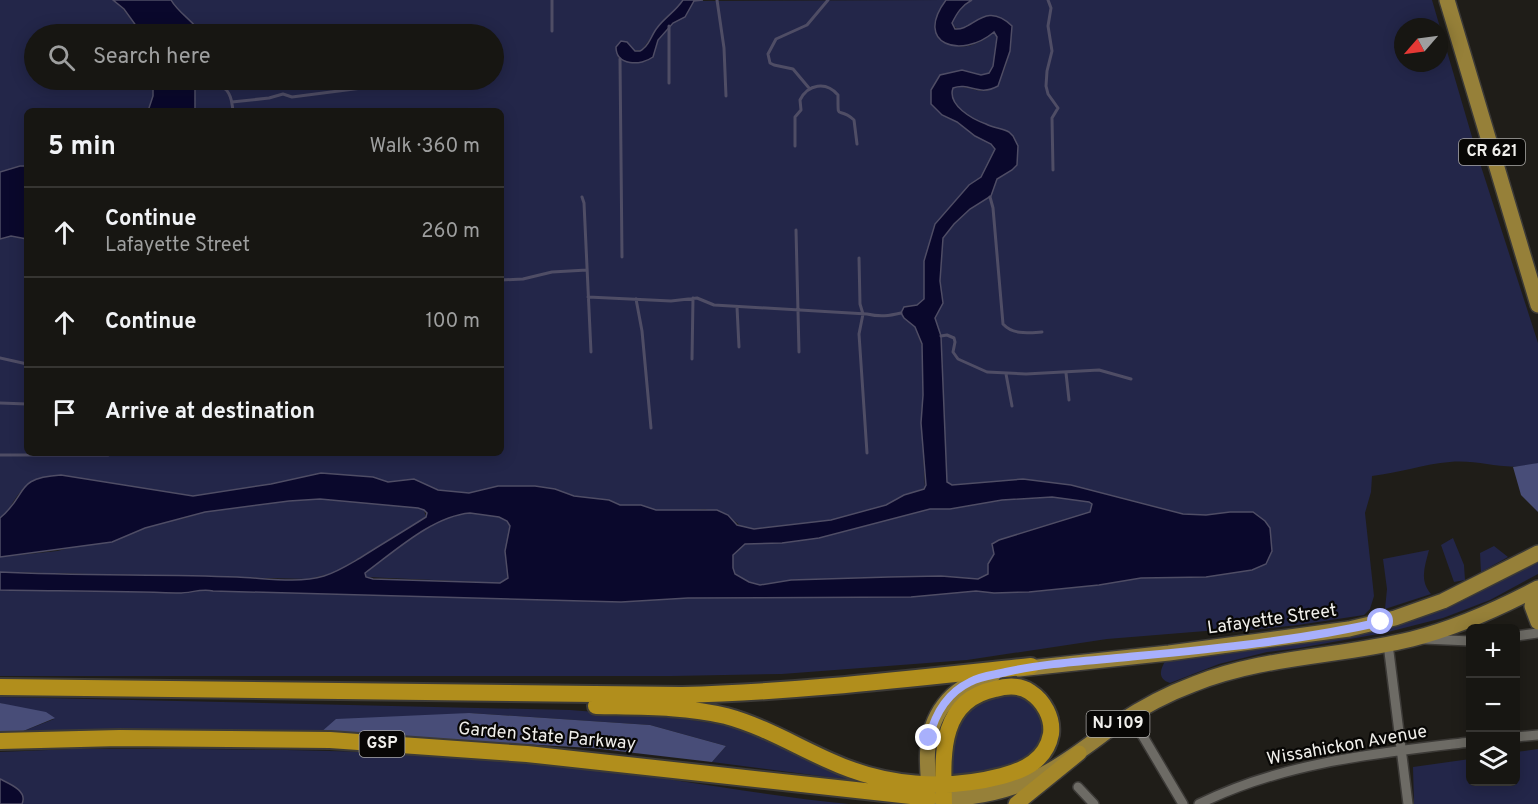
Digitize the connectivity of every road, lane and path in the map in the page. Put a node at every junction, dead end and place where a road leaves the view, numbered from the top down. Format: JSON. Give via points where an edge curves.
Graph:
{"nodes":[{"id":1,"x":1447,"y":0,"type":"edge"},
{"id":2,"x":1538,"y":305,"type":"edge"},
{"id":3,"x":1538,"y":553,"type":"edge"},
{"id":4,"x":1538,"y":590,"type":"edge"},
{"id":5,"x":1538,"y":622,"type":"edge"},
{"id":6,"x":1538,"y":633,"type":"edge"},
{"id":7,"x":1520,"y":635,"type":"edge"},
{"id":8,"x":1412,"y":639,"type":"junction"},
{"id":9,"x":1466,"y":641,"type":"edge"},
{"id":10,"x":1388,"y":644,"type":"junction"},
{"id":11,"x":1031,"y":666,"type":"junction"},
{"id":12,"x":0,"y":687,"type":"edge"},
{"id":13,"x":367,"y":692,"type":"junction"},
{"id":14,"x":1131,"y":716,"type":"junction"},
{"id":15,"x":1538,"y":735,"type":"edge"},
{"id":16,"x":1520,"y":737,"type":"edge"},
{"id":17,"x":0,"y":741,"type":"edge"},
{"id":18,"x":1466,"y":742,"type":"edge"},
{"id":19,"x":1401,"y":750,"type":"junction"},
{"id":20,"x":1079,"y":753,"type":"junction"},
{"id":21,"x":1078,"y":787,"type":"dead end"},
{"id":22,"x":887,"y":794,"type":"junction"},
{"id":23,"x":937,"y":796,"type":"edge"},
{"id":24,"x":907,"y":804,"type":"edge"},
{"id":25,"x":1016,"y":804,"type":"edge"},
{"id":26,"x":1094,"y":804,"type":"edge"},
{"id":27,"x":1183,"y":804,"type":"edge"},
{"id":28,"x":1200,"y":804,"type":"edge"},
{"id":29,"x":1408,"y":804,"type":"edge"}],
"edges":[{"from":1,"to":2,"type":"main road","number":"CR 621"},
{"from":3,"to":11,"type":"main road","name":"Lafayette Street","via":[[1443,601],[1349,630]]},
{"from":4,"to":5,"type":"main road","via":[[1532,606]]},
{"from":4,"to":8,"type":"main road","number":"NJ 109","via":[[1482,615]]},
{"from":6,"to":7,"type":"street"},
{"from":8,"to":9,"type":"street"},
{"from":8,"to":10,"type":"main road","number":"NJ 109"},
{"from":10,"to":14,"type":"main road","number":"NJ 109","via":[[1233,671],[1187,687]]},
{"from":10,"to":19,"type":"street"},
{"from":11,"to":13,"type":"highway","name":"Garden State Parkway","via":[[848,686],[715,694]]},
{"from":11,"to":23,"type":"main road","name":"Lafayette Street","via":[[979,678],[945,702],[929,738]]},
{"from":12,"to":13,"type":"highway","name":"Garden State Parkway"},
{"from":13,"to":23,"type":"highway","via":[[704,712],[748,723],[829,761]]},
{"from":14,"to":20,"type":"main road","number":"NJ 109"},
{"from":14,"to":27,"type":"street"},
{"from":15,"to":16,"type":"street"},
{"from":17,"to":22,"type":"highway","name":"Garden State Parkway","number":"GSP","via":[[330,740],[538,755]]},
{"from":18,"to":19,"type":"street","name":"Wissahickon Avenue"},
{"from":19,"to":28,"type":"street","name":"Wissahickon Avenue","via":[[1295,769],[1231,788]]},
{"from":19,"to":29,"type":"street"},
{"from":20,"to":23,"type":"main road","name":"Garden State Parkway","number":"GSP","via":[[1044,774],[1005,790],[984,795]]},
{"from":20,"to":25,"type":"highway","number":"NJ 109"},
{"from":21,"to":26,"type":"street"},
{"from":22,"to":23,"type":"highway","name":"Garden State Parkway","number":"GSP"},
{"from":22,"to":24,"type":"highway"},
{"from":23,"to":23,"type":"highway","via":[[945,737],[964,704],[984,692],[1005,687],[1025,689],[1041,702],[1051,728],[1046,748],[1038,759],[1027,767]]}]}
